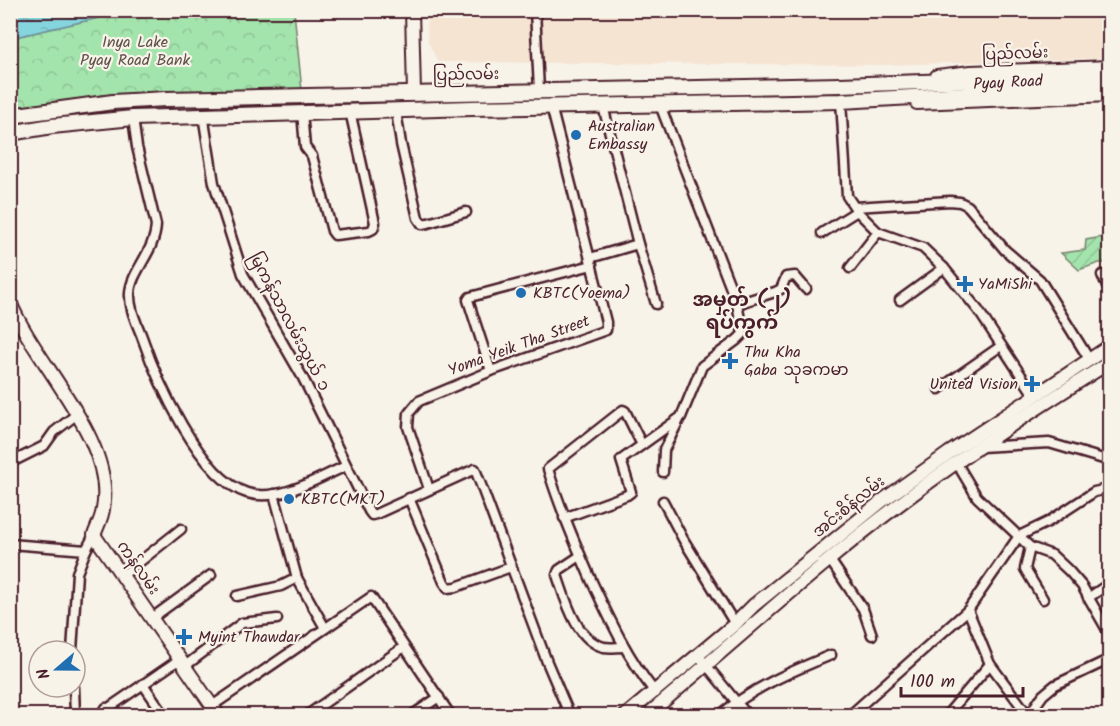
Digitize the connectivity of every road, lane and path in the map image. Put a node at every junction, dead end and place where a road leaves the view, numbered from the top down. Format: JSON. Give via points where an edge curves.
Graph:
{"nodes":[{"id":1,"x":412,"y":10,"type":"edge"},
{"id":2,"x":535,"y":10,"type":"edge"},
{"id":3,"x":1110,"y":67,"type":"edge"},
{"id":4,"x":1110,"y":75,"type":"edge"},
{"id":5,"x":923,"y":82,"type":"junction"},
{"id":6,"x":1110,"y":86,"type":"edge"},
{"id":7,"x":539,"y":90,"type":"junction"},
{"id":8,"x":414,"y":93,"type":"junction"},
{"id":9,"x":1110,"y":95,"type":"edge"},
{"id":10,"x":234,"y":97,"type":"junction"},
{"id":11,"x":909,"y":98,"type":"junction"},
{"id":12,"x":841,"y":101,"type":"junction"},
{"id":13,"x":660,"y":105,"type":"junction"},
{"id":14,"x":551,"y":106,"type":"junction"},
{"id":15,"x":603,"y":106,"type":"junction"},
{"id":16,"x":436,"y":109,"type":"junction"},
{"id":17,"x":350,"y":111,"type":"junction"},
{"id":18,"x":396,"y":111,"type":"junction"},
{"id":19,"x":302,"y":112,"type":"junction"},
{"id":20,"x":234,"y":114,"type":"junction"},
{"id":21,"x":203,"y":115,"type":"junction"},
{"id":22,"x":10,"y":116,"type":"edge"},
{"id":23,"x":133,"y":118,"type":"junction"},
{"id":24,"x":10,"y":133,"type":"edge"},
{"id":25,"x":856,"y":209,"type":"junction"},
{"id":26,"x":466,"y":212,"type":"dead end"},
{"id":27,"x":878,"y":232,"type":"junction"},
{"id":28,"x":822,"y":233,"type":"dead end"},
{"id":29,"x":638,"y":244,"type":"junction"},
{"id":30,"x":591,"y":262,"type":"junction"},
{"id":31,"x":850,"y":268,"type":"dead end"},
{"id":32,"x":944,"y":268,"type":"junction"},
{"id":33,"x":1101,"y":275,"type":"dead end"},
{"id":34,"x":806,"y":289,"type":"dead end"},
{"id":35,"x":1110,"y":292,"type":"edge"},
{"id":36,"x":900,"y":300,"type":"dead end"},
{"id":37,"x":10,"y":302,"type":"edge"},
{"id":38,"x":656,"y":304,"type":"dead end"},
{"id":39,"x":737,"y":304,"type":"junction"},
{"id":40,"x":1001,"y":346,"type":"junction"},
{"id":41,"x":1110,"y":346,"type":"edge"},
{"id":42,"x":1089,"y":359,"type":"junction"},
{"id":43,"x":1110,"y":362,"type":"edge"},
{"id":44,"x":491,"y":371,"type":"junction"},
{"id":45,"x":939,"y":389,"type":"dead end"},
{"id":46,"x":1034,"y":395,"type":"junction"},
{"id":47,"x":77,"y":414,"type":"junction"},
{"id":48,"x":681,"y":417,"type":"junction"},
{"id":49,"x":642,"y":445,"type":"junction"},
{"id":50,"x":979,"y":447,"type":"junction"},
{"id":51,"x":1110,"y":460,"type":"edge"},
{"id":52,"x":956,"y":462,"type":"junction"},
{"id":53,"x":10,"y":463,"type":"edge"},
{"id":54,"x":346,"y":466,"type":"junction"},
{"id":55,"x":663,"y":472,"type":"dead end"},
{"id":56,"x":429,"y":489,"type":"junction"},
{"id":57,"x":1110,"y":492,"type":"edge"},
{"id":58,"x":274,"y":495,"type":"junction"},
{"id":59,"x":409,"y":498,"type":"junction"},
{"id":60,"x":663,"y":501,"type":"dead end"},
{"id":61,"x":564,"y":518,"type":"junction"},
{"id":62,"x":181,"y":529,"type":"dead end"},
{"id":63,"x":94,"y":535,"type":"junction"},
{"id":64,"x":1018,"y":536,"type":"junction"},
{"id":65,"x":10,"y":544,"type":"edge"},
{"id":66,"x":1030,"y":547,"type":"junction"},
{"id":67,"x":86,"y":550,"type":"junction"},
{"id":68,"x":580,"y":556,"type":"junction"},
{"id":69,"x":830,"y":560,"type":"junction"},
{"id":70,"x":512,"y":567,"type":"junction"},
{"id":71,"x":123,"y":575,"type":"junction"},
{"id":72,"x":211,"y":576,"type":"dead end"},
{"id":73,"x":297,"y":578,"type":"junction"},
{"id":74,"x":1110,"y":583,"type":"edge"},
{"id":75,"x":237,"y":596,"type":"dead end"},
{"id":76,"x":1088,"y":598,"type":"junction"},
{"id":77,"x":1043,"y":599,"type":"dead end"},
{"id":78,"x":968,"y":610,"type":"junction"},
{"id":79,"x":152,"y":618,"type":"junction"},
{"id":80,"x":277,"y":619,"type":"dead end"},
{"id":81,"x":735,"y":624,"type":"junction"},
{"id":82,"x":325,"y":628,"type":"junction"},
{"id":83,"x":872,"y":635,"type":"dead end"},
{"id":84,"x":1110,"y":635,"type":"edge"},
{"id":85,"x":73,"y":639,"type":"edge"},
{"id":86,"x":404,"y":646,"type":"junction"},
{"id":87,"x":623,"y":647,"type":"junction"},
{"id":88,"x":698,"y":655,"type":"junction"},
{"id":89,"x":831,"y":655,"type":"dead end"},
{"id":90,"x":1110,"y":659,"type":"edge"},
{"id":91,"x":183,"y":662,"type":"junction"},
{"id":92,"x":990,"y":664,"type":"junction"},
{"id":93,"x":706,"y":666,"type":"junction"},
{"id":94,"x":143,"y":684,"type":"junction"},
{"id":95,"x":654,"y":691,"type":"junction"},
{"id":96,"x":439,"y":697,"type":"junction"},
{"id":97,"x":74,"y":699,"type":"edge"},
{"id":98,"x":736,"y":701,"type":"junction"},
{"id":99,"x":216,"y":711,"type":"edge"},
{"id":100,"x":109,"y":712,"type":"edge"},
{"id":101,"x":651,"y":714,"type":"edge"},
{"id":102,"x":1028,"y":715,"type":"edge"},
{"id":103,"x":75,"y":716,"type":"edge"},
{"id":104,"x":97,"y":716,"type":"edge"},
{"id":105,"x":165,"y":716,"type":"edge"},
{"id":106,"x":306,"y":716,"type":"edge"},
{"id":107,"x":411,"y":716,"type":"edge"},
{"id":108,"x":451,"y":716,"type":"edge"},
{"id":109,"x":570,"y":716,"type":"edge"},
{"id":110,"x":626,"y":716,"type":"edge"},
{"id":111,"x":719,"y":716,"type":"edge"},
{"id":112,"x":748,"y":716,"type":"edge"},
{"id":113,"x":849,"y":716,"type":"edge"},
{"id":114,"x":946,"y":716,"type":"edge"}],
"edges":[{"from":1,"to":8,"type":"main road"},
{"from":2,"to":7,"type":"street"},
{"from":3,"to":5,"type":"main road","name":"ပြည်လမ်း","via":[[971,72],[931,77]]},
{"from":4,"to":5,"type":"highway","name":"ပြည်လမ်း"},
{"from":5,"to":7,"type":"highway","name":"ပြည်လမ်း"},
{"from":6,"to":11,"type":"highway","name":"Pyay Road"},
{"from":7,"to":8,"type":"highway","name":"ပြည်လမ်း"},
{"from":8,"to":10,"type":"highway","name":"ပြည်လမ်း"},
{"from":8,"to":16,"type":"main road"},
{"from":8,"to":18,"type":"main road"},
{"from":9,"to":11,"type":"main road","name":"Pyay Road","via":[[913,103]]},
{"from":10,"to":20,"type":"highway"},
{"from":10,"to":22,"type":"highway","name":"ပြည်လမ်း","via":[[113,102]]},
{"from":11,"to":12,"type":"highway","name":"ပြည်လမ်း"},
{"from":12,"to":13,"type":"highway","name":"ပြည်လမ်း"},
{"from":12,"to":25,"type":"street","via":[[848,196]]},
{"from":13,"to":15,"type":"highway","name":"ပြည်လမ်း"},
{"from":13,"to":39,"type":"street"},
{"from":14,"to":15,"type":"highway","name":"ပြည်လမ်း"},
{"from":14,"to":16,"type":"highway","name":"ပြည်လမ်း"},
{"from":14,"to":30,"type":"street","name":"Yoma Yeik Tha Street"},
{"from":15,"to":29,"type":"street"},
{"from":16,"to":18,"type":"highway","name":"ပြည်လမ်း"},
{"from":17,"to":18,"type":"highway","name":"ပြည်လမ်း"},
{"from":17,"to":19,"type":"highway","name":"ပြည်လမ်း"},
{"from":17,"to":19,"type":"street","via":[[375,223],[369,231],[335,235],[312,156],[305,147]]},
{"from":18,"to":26,"type":"street","via":[[403,155],[422,224]]},
{"from":19,"to":20,"type":"highway","name":"ပြည်လမ်း"},
{"from":20,"to":21,"type":"highway","name":"ပြည်လမ်း"},
{"from":21,"to":23,"type":"highway","name":"ပြည်လမ်း"},
{"from":21,"to":54,"type":"street","name":"မြကန်သာလမ်းသွယ် ၁","via":[[214,183],[243,274],[303,378]]},
{"from":23,"to":24,"type":"highway","name":"ပြည်လမ်း"},
{"from":23,"to":58,"type":"street","via":[[156,225],[152,245],[130,295],[147,353],[197,448],[233,486],[248,494]]},
{"from":25,"to":27,"type":"street"},
{"from":25,"to":28,"type":"street"},
{"from":25,"to":42,"type":"street","via":[[950,201],[968,206],[1005,250],[1040,280]]},
{"from":27,"to":31,"type":"street"},
{"from":27,"to":32,"type":"street","via":[[924,248]]},
{"from":29,"to":30,"type":"street"},
{"from":29,"to":38,"type":"street"},
{"from":30,"to":44,"type":"street","name":"Yoma Yeik Tha Street","via":[[606,330]]},
{"from":30,"to":44,"type":"street","via":[[470,297],[467,302]]},
{"from":32,"to":36,"type":"street"},
{"from":32,"to":40,"type":"street"},
{"from":33,"to":35,"type":"street"},
{"from":34,"to":39,"type":"street","via":[[791,275],[776,292]]},
{"from":37,"to":47,"type":"main road","name":"ကန်လမ်း","via":[[18,322]]},
{"from":39,"to":48,"type":"street","via":[[743,334],[702,366]]},
{"from":40,"to":45,"type":"street"},
{"from":40,"to":46,"type":"street"},
{"from":41,"to":42,"type":"main road","name":"အင်းစိန်လမ်း"},
{"from":42,"to":46,"type":"main road","name":"အင်းစိန်လမ်း"},
{"from":43,"to":50,"type":"main road","name":"အင်းစိန်လမ်း"},
{"from":44,"to":56,"type":"street","name":"Yoma Yeik Tha Street","via":[[419,401],[409,413],[408,427]]},
{"from":46,"to":81,"type":"main road","name":"အင်းစိန်လမ်း","via":[[882,501]]},
{"from":47,"to":53,"type":"street","via":[[39,450]]},
{"from":47,"to":63,"type":"main road","name":"ကန်လမ်း","via":[[98,458],[105,491]]},
{"from":48,"to":49,"type":"street"},
{"from":48,"to":55,"type":"street","via":[[664,450]]},
{"from":49,"to":61,"type":"street","via":[[621,460],[631,492]]},
{"from":49,"to":61,"type":"street","via":[[623,410],[548,469]]},
{"from":50,"to":51,"type":"street","via":[[1049,443]]},
{"from":50,"to":52,"type":"main road","name":"အင်းစိန်လမ်း"},
{"from":52,"to":64,"type":"street","via":[[977,497]]},
{"from":52,"to":69,"type":"main road","name":"အင်းစိန်လမ်း"},
{"from":54,"to":58,"type":"street"},
{"from":54,"to":59,"type":"street","name":"မြကန်သာလမ်းသွယ် ၁","via":[[372,515]]},
{"from":56,"to":59,"type":"street"},
{"from":56,"to":70,"type":"street","via":[[476,469]]},
{"from":57,"to":64,"type":"street","via":[[1094,492]]},
{"from":58,"to":73,"type":"street"},
{"from":59,"to":70,"type":"street","via":[[448,588]]},
{"from":60,"to":81,"type":"street"},
{"from":61,"to":68,"type":"street"},
{"from":62,"to":71,"type":"street"},
{"from":63,"to":67,"type":"street"},
{"from":63,"to":71,"type":"main road","name":"ကန်လမ်း"},
{"from":64,"to":66,"type":"street"},
{"from":64,"to":78,"type":"street"},
{"from":65,"to":67,"type":"street"},
{"from":66,"to":76,"type":"street","via":[[1052,555]]},
{"from":66,"to":77,"type":"street","via":[[1025,569]]},
{"from":67,"to":85,"type":"street","via":[[77,573]]},
{"from":68,"to":87,"type":"street"},
{"from":68,"to":87,"type":"street","via":[[556,575],[578,628],[600,646]]},
{"from":69,"to":83,"type":"street","via":[[863,609]]},
{"from":69,"to":93,"type":"main road","name":"အင်းစိန်လမ်း"},
{"from":70,"to":109,"type":"street"},
{"from":71,"to":79,"type":"main road","name":"ကန်လမ်း"},
{"from":72,"to":79,"type":"street"},
{"from":73,"to":75,"type":"street","via":[[282,586]]},
{"from":73,"to":82,"type":"street"},
{"from":74,"to":76,"type":"street"},
{"from":76,"to":84,"type":"street"},
{"from":78,"to":92,"type":"street"},
{"from":78,"to":113,"type":"street"},
{"from":79,"to":91,"type":"main road","name":"ကန်လမ်း"},
{"from":80,"to":91,"type":"street","via":[[242,623]]},
{"from":81,"to":88,"type":"main road","name":"အင်းစိန်လမ်း"},
{"from":82,"to":86,"type":"street","via":[[371,597]]},
{"from":82,"to":99,"type":"street"},
{"from":86,"to":96,"type":"street"},
{"from":86,"to":106,"type":"street"},
{"from":87,"to":95,"type":"street"},
{"from":88,"to":93,"type":"street"},
{"from":88,"to":95,"type":"main road","name":"အင်းစိန်လမ်း"},
{"from":89,"to":98,"type":"street"},
{"from":90,"to":102,"type":"street","via":[[1055,685]]},
{"from":91,"to":94,"type":"street"},
{"from":91,"to":99,"type":"main road","name":"ကန်လမ်း"},
{"from":92,"to":102,"type":"street"},
{"from":92,"to":114,"type":"street"},
{"from":93,"to":98,"type":"street"},
{"from":93,"to":101,"type":"main road","name":"အင်းစိန်လမ်း"},
{"from":94,"to":100,"type":"street"},
{"from":94,"to":105,"type":"street"},
{"from":95,"to":110,"type":"main road","name":"အင်းစိန်လမ်း"},
{"from":96,"to":107,"type":"street"},
{"from":96,"to":108,"type":"street"},
{"from":97,"to":103,"type":"street"},
{"from":98,"to":111,"type":"street"},
{"from":98,"to":112,"type":"street"},
{"from":100,"to":104,"type":"street"}]}
